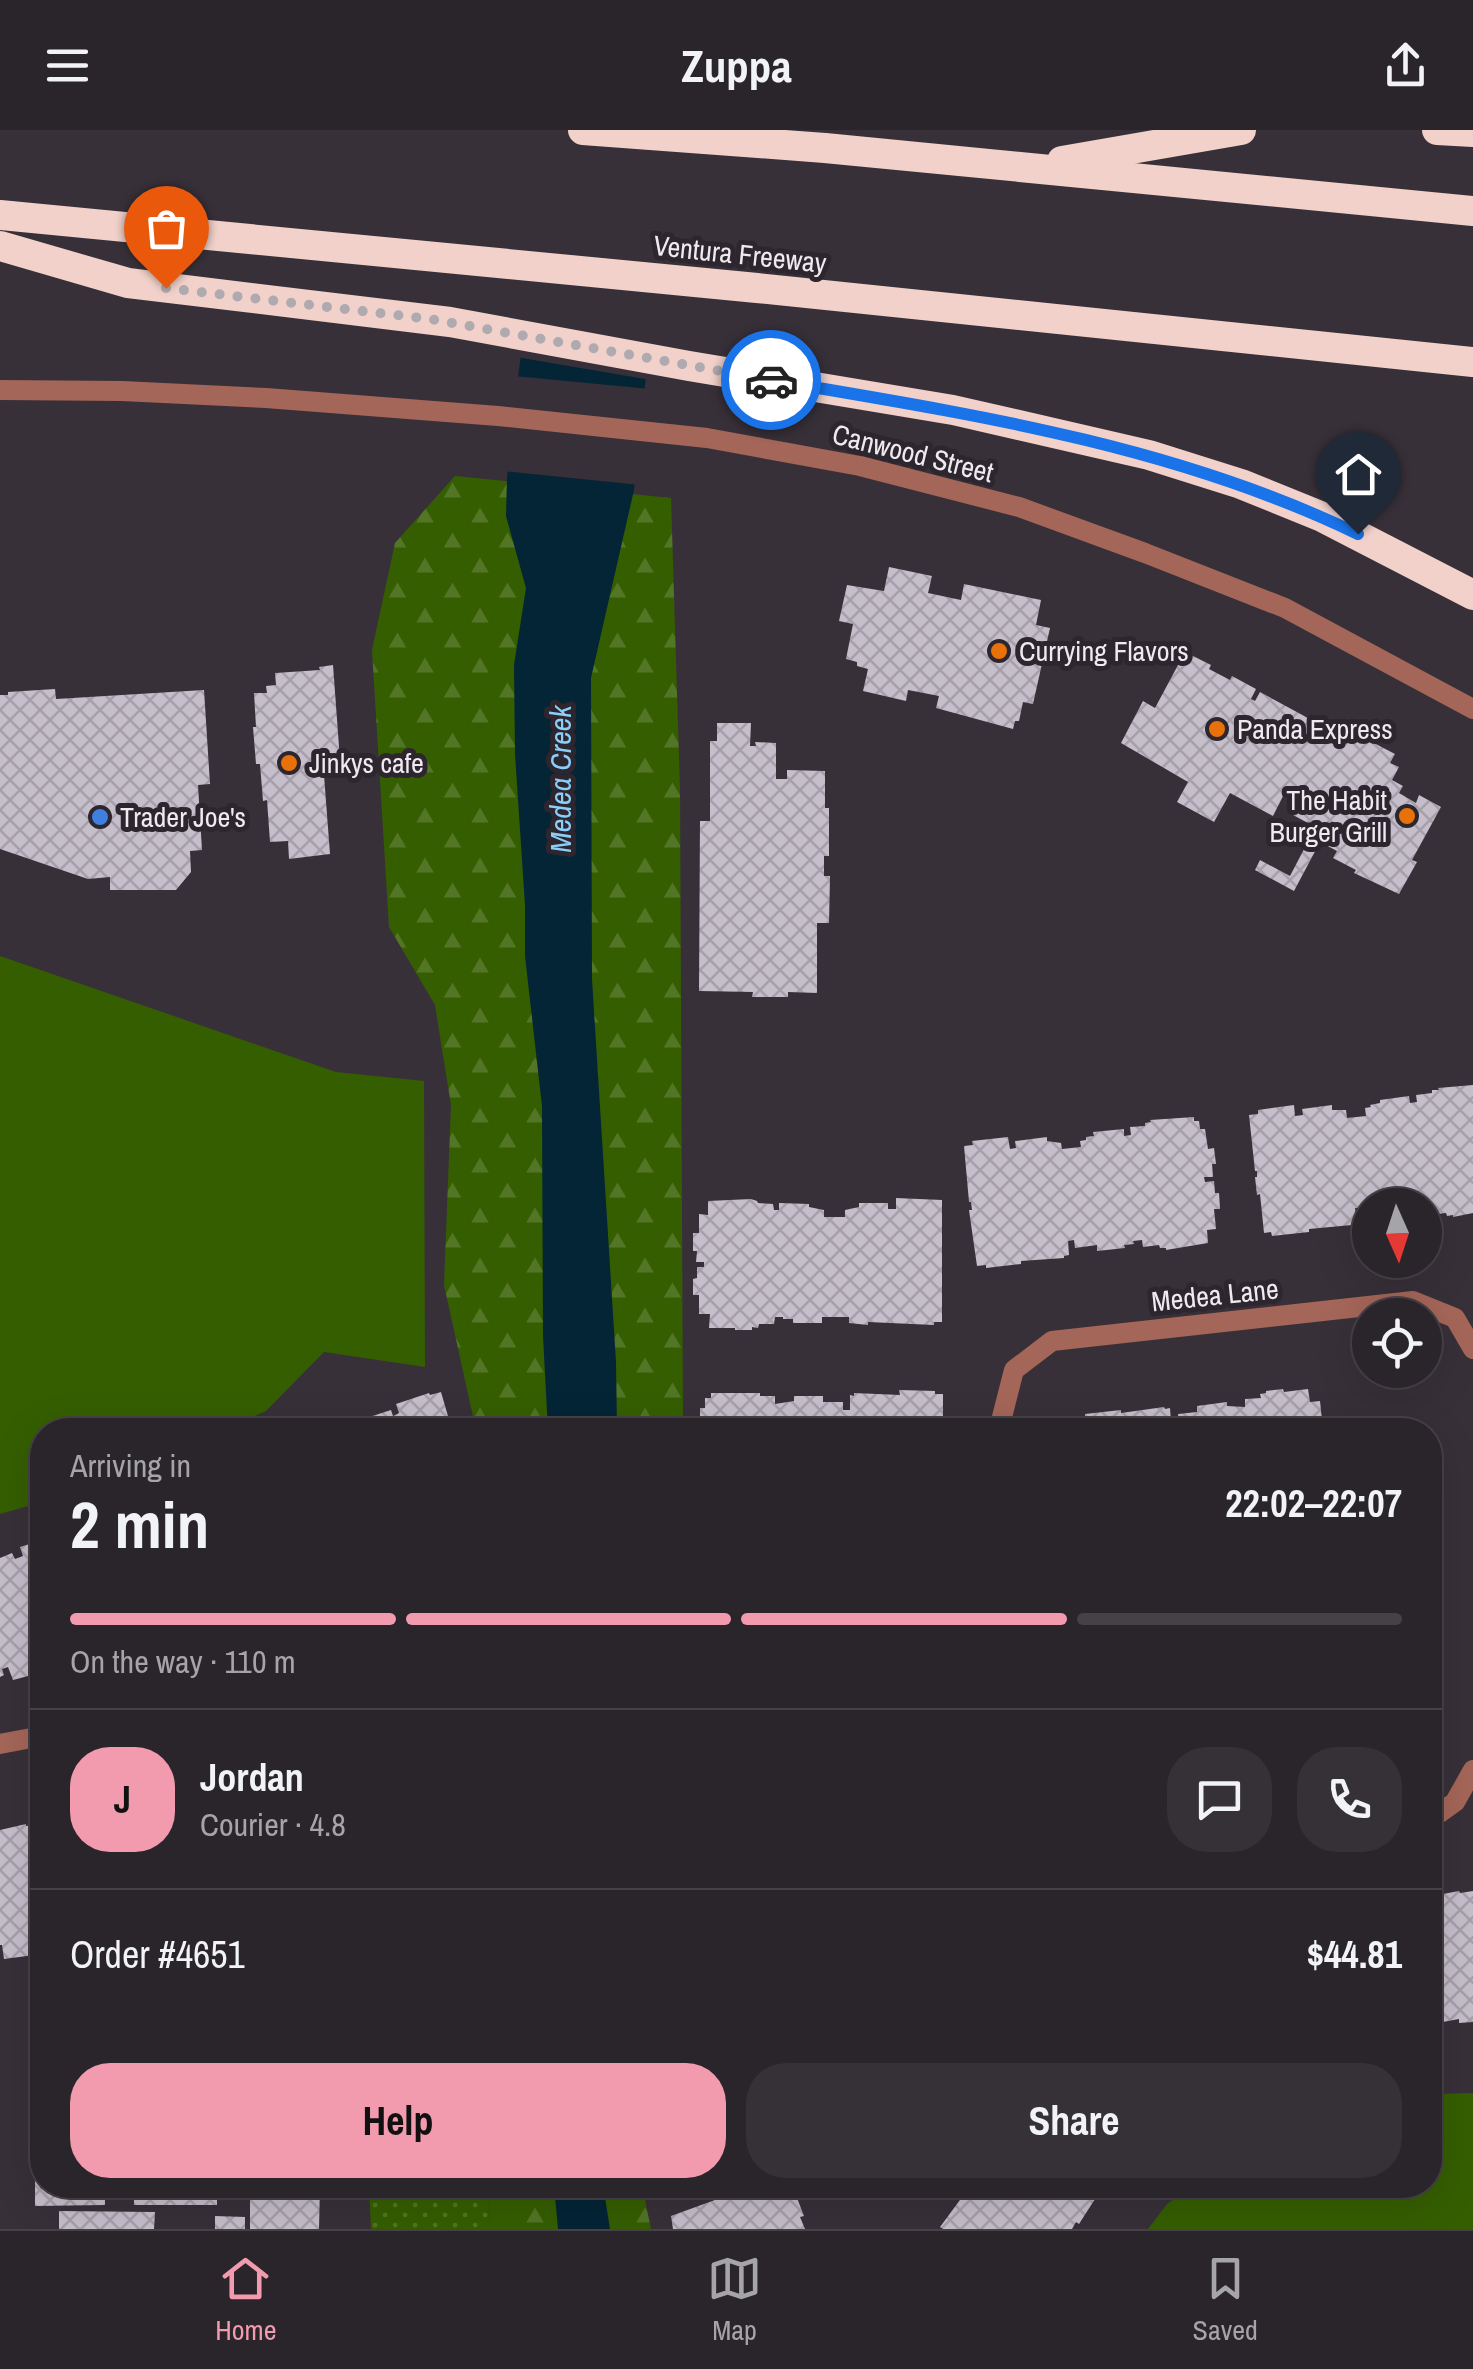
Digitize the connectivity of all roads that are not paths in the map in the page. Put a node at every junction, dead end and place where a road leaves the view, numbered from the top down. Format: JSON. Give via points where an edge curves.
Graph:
{"nodes":[{"id":1,"x":583,"y":130,"type":"edge"},
{"id":2,"x":1241,"y":130,"type":"edge"},
{"id":3,"x":1436,"y":130,"type":"edge"},
{"id":4,"x":1473,"y":132,"type":"edge"},
{"id":5,"x":1025,"y":168,"type":"junction"},
{"id":6,"x":1473,"y":211,"type":"edge"},
{"id":7,"x":0,"y":216,"type":"edge"},
{"id":8,"x":0,"y":246,"type":"edge"},
{"id":9,"x":1473,"y":362,"type":"edge"},
{"id":10,"x":0,"y":390,"type":"edge"},
{"id":11,"x":1473,"y":594,"type":"edge"},
{"id":12,"x":1473,"y":709,"type":"edge"},
{"id":13,"x":1473,"y":1348,"type":"edge"},
{"id":14,"x":1002,"y":1418,"type":"edge"},
{"id":15,"x":30,"y":1738,"type":"edge"},
{"id":16,"x":0,"y":1744,"type":"edge"},
{"id":17,"x":1473,"y":1770,"type":"edge"},
{"id":18,"x":1442,"y":1811,"type":"edge"}],
"edges":[{"from":1,"to":5,"type":"highway"},
{"from":2,"to":5,"type":"highway"},
{"from":3,"to":4,"type":"highway"},
{"from":5,"to":6,"type":"highway"},
{"from":7,"to":9,"type":"highway","name":"Ventura Freeway"},
{"from":8,"to":11,"type":"highway","via":[[128,284],[450,322],[953,410],[1149,455],[1320,516]]},
{"from":10,"to":12,"type":"street","name":"Canwood Street","via":[[230,396],[498,416],[680,435],[860,466],[1018,507],[1284,608]]},
{"from":13,"to":14,"type":"street","name":"Medea Lane","via":[[1455,1318],[1413,1302],[1052,1341],[1014,1370]]},
{"from":15,"to":16,"type":"street"},
{"from":17,"to":18,"type":"street"}]}
